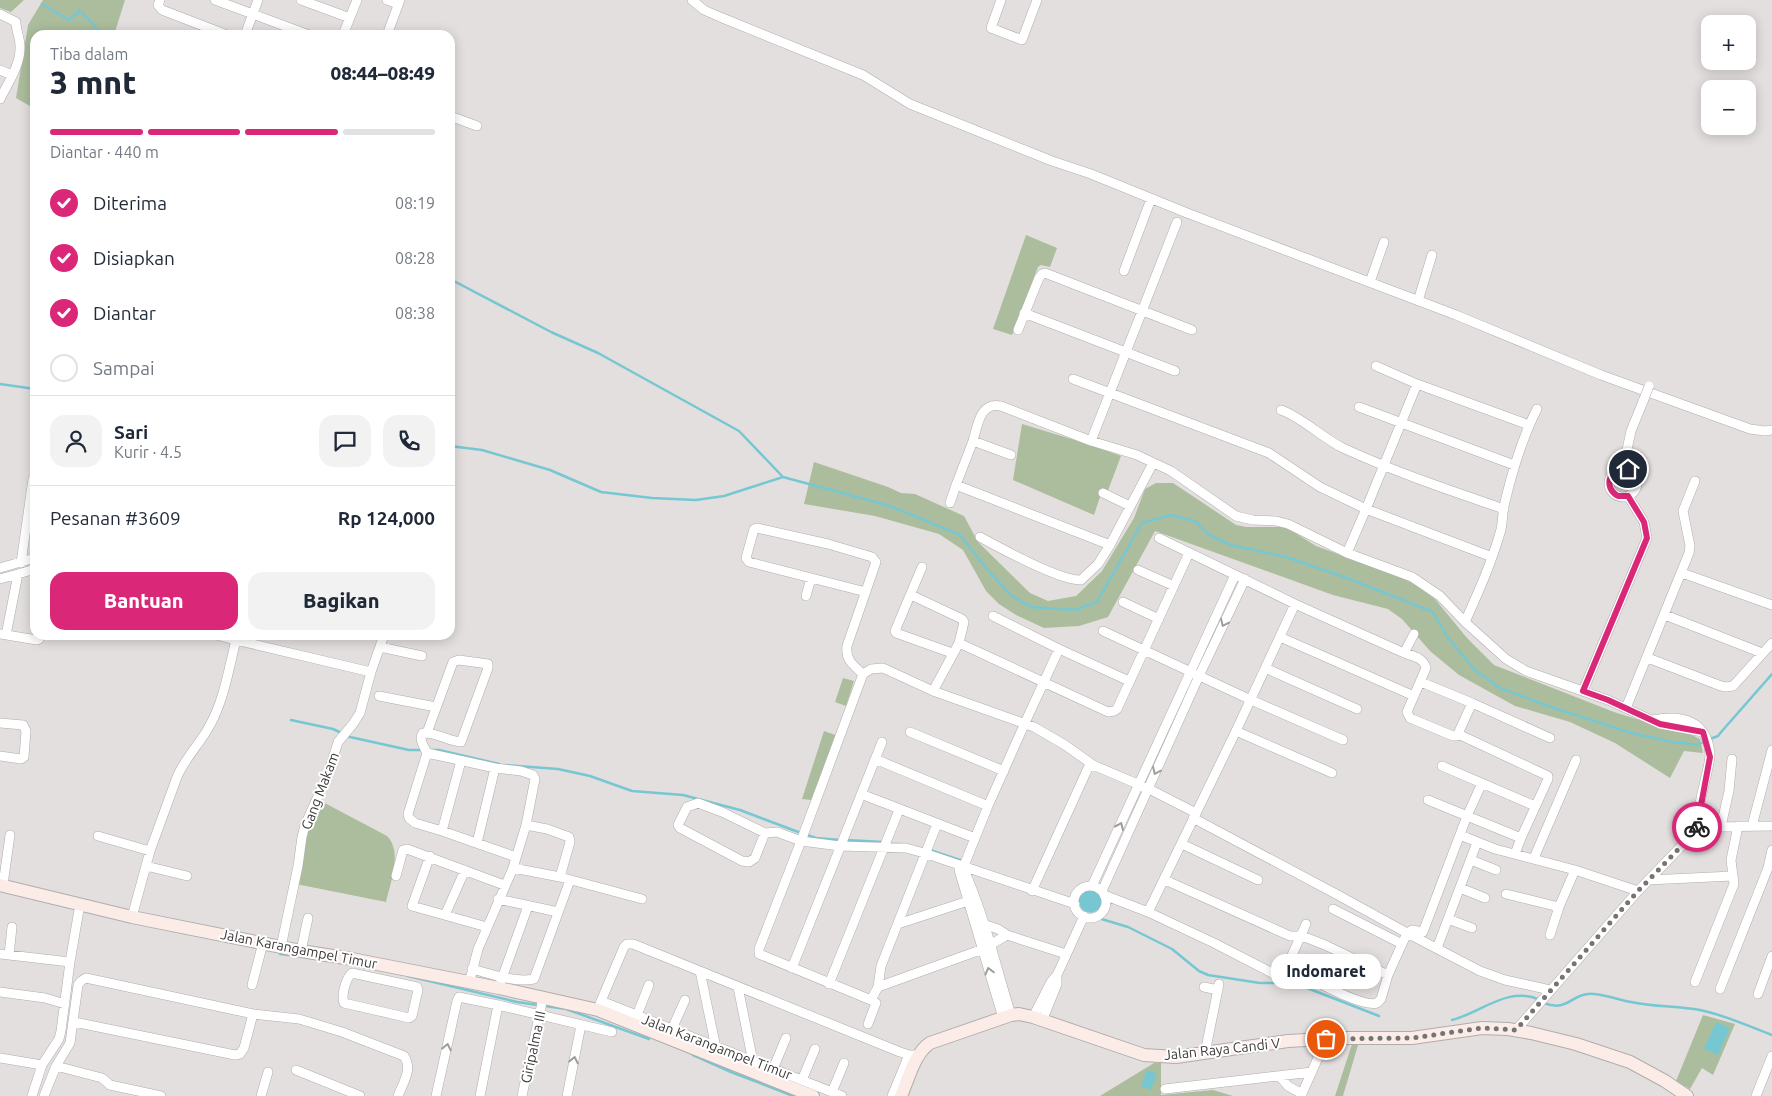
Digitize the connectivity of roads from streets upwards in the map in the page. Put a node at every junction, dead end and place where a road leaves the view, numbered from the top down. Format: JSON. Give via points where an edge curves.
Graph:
{"nodes":[{"id":1,"x":160,"y":0,"type":"edge"},
{"id":2,"x":215,"y":0,"type":"edge"},
{"id":3,"x":258,"y":0,"type":"edge"},
{"id":4,"x":301,"y":0,"type":"edge"},
{"id":5,"x":357,"y":0,"type":"edge"},
{"id":6,"x":387,"y":0,"type":"edge"},
{"id":7,"x":692,"y":0,"type":"edge"},
{"id":8,"x":1001,"y":0,"type":"edge"},
{"id":9,"x":1037,"y":0,"type":"edge"},
{"id":10,"x":399,"y":2,"type":"edge"},
{"id":11,"x":0,"y":14,"type":"edge"},
{"id":12,"x":253,"y":15,"type":"junction"},
{"id":13,"x":350,"y":18,"type":"junction"},
{"id":14,"x":214,"y":30,"type":"edge"},
{"id":15,"x":248,"y":30,"type":"edge"},
{"id":16,"x":295,"y":30,"type":"edge"},
{"id":17,"x":345,"y":30,"type":"edge"},
{"id":18,"x":389,"y":30,"type":"edge"},
{"id":19,"x":0,"y":70,"type":"edge"},
{"id":20,"x":12,"y":75,"type":"junction"},
{"id":21,"x":0,"y":99,"type":"edge"},
{"id":22,"x":455,"y":118,"type":"edge"},
{"id":23,"x":477,"y":126,"type":"dead end"},
{"id":24,"x":1151,"y":199,"type":"junction"},
{"id":25,"x":1177,"y":222,"type":"dead end"},
{"id":26,"x":1384,"y":242,"type":"dead end"},
{"id":27,"x":1432,"y":255,"type":"dead end"},
{"id":28,"x":1124,"y":270,"type":"dead end"},
{"id":29,"x":1370,"y":282,"type":"junction"},
{"id":30,"x":1418,"y":300,"type":"junction"},
{"id":31,"x":1142,"y":310,"type":"junction"},
{"id":32,"x":1024,"y":313,"type":"junction"},
{"id":33,"x":1018,"y":330,"type":"dead end"},
{"id":34,"x":1192,"y":330,"type":"dead end"},
{"id":35,"x":1126,"y":353,"type":"junction"},
{"id":36,"x":1376,"y":366,"type":"dead end"},
{"id":37,"x":1175,"y":371,"type":"dead end"},
{"id":38,"x":1073,"y":379,"type":"dead end"},
{"id":39,"x":1417,"y":384,"type":"junction"},
{"id":40,"x":1650,"y":386,"type":"dead end"},
{"id":41,"x":1110,"y":393,"type":"junction"},
{"id":42,"x":1359,"y":407,"type":"dead end"},
{"id":43,"x":1538,"y":409,"type":"dead end"},
{"id":44,"x":1280,"y":410,"type":"dead end"},
{"id":45,"x":1401,"y":423,"type":"junction"},
{"id":46,"x":1529,"y":425,"type":"junction"},
{"id":47,"x":1772,"y":430,"type":"edge"},
{"id":48,"x":973,"y":441,"type":"junction"},
{"id":49,"x":1092,"y":441,"type":"junction"},
{"id":50,"x":1010,"y":455,"type":"dead end"},
{"id":51,"x":1153,"y":463,"type":"junction"},
{"id":52,"x":1514,"y":465,"type":"junction"},
{"id":53,"x":1384,"y":467,"type":"junction"},
{"id":54,"x":1623,"y":468,"type":"junction"},
{"id":55,"x":1696,"y":481,"type":"dead end"},
{"id":56,"x":956,"y":485,"type":"junction"},
{"id":57,"x":1103,"y":493,"type":"dead end"},
{"id":58,"x":30,"y":494,"type":"edge"},
{"id":59,"x":1628,"y":496,"type":"junction"},
{"id":60,"x":950,"y":503,"type":"dead end"},
{"id":61,"x":1130,"y":506,"type":"junction"},
{"id":62,"x":1504,"y":508,"type":"junction"},
{"id":63,"x":1366,"y":509,"type":"junction"},
{"id":64,"x":980,"y":537,"type":"dead end"},
{"id":65,"x":1159,"y":538,"type":"dead end"},
{"id":66,"x":1110,"y":545,"type":"junction"},
{"id":67,"x":1347,"y":552,"type":"junction"},
{"id":68,"x":1189,"y":553,"type":"junction"},
{"id":69,"x":1492,"y":557,"type":"junction"},
{"id":70,"x":30,"y":559,"type":"edge"},
{"id":71,"x":21,"y":562,"type":"junction"},
{"id":72,"x":922,"y":567,"type":"dead end"},
{"id":73,"x":0,"y":568,"type":"edge"},
{"id":74,"x":30,"y":570,"type":"edge"},
{"id":75,"x":1138,"y":570,"type":"dead end"},
{"id":76,"x":1682,"y":573,"type":"junction"},
{"id":77,"x":18,"y":574,"type":"junction"},
{"id":78,"x":1235,"y":575,"type":"junction"},
{"id":79,"x":811,"y":578,"type":"junction"},
{"id":80,"x":0,"y":579,"type":"edge"},
{"id":81,"x":1245,"y":579,"type":"junction"},
{"id":82,"x":1174,"y":586,"type":"junction"},
{"id":83,"x":866,"y":592,"type":"junction"},
{"id":84,"x":911,"y":595,"type":"junction"},
{"id":85,"x":806,"y":596,"type":"dead end"},
{"id":86,"x":1123,"y":602,"type":"dead end"},
{"id":87,"x":1295,"y":604,"type":"junction"},
{"id":88,"x":1772,"y":605,"type":"edge"},
{"id":89,"x":1665,"y":615,"type":"junction"},
{"id":90,"x":993,"y":616,"type":"dead end"},
{"id":91,"x":1159,"y":619,"type":"junction"},
{"id":92,"x":1465,"y":622,"type":"junction"},
{"id":93,"x":1103,"y":631,"type":"dead end"},
{"id":94,"x":1414,"y":634,"type":"dead end"},
{"id":95,"x":3,"y":635,"type":"edge"},
{"id":96,"x":1280,"y":637,"type":"junction"},
{"id":97,"x":30,"y":639,"type":"edge"},
{"id":98,"x":236,"y":640,"type":"edge"},
{"id":99,"x":245,"y":640,"type":"edge"},
{"id":100,"x":382,"y":640,"type":"edge"},
{"id":101,"x":959,"y":643,"type":"junction"},
{"id":102,"x":1772,"y":644,"type":"edge"},
{"id":103,"x":380,"y":647,"type":"junction"},
{"id":104,"x":1059,"y":650,"type":"junction"},
{"id":105,"x":1144,"y":650,"type":"junction"},
{"id":106,"x":952,"y":653,"type":"junction"},
{"id":107,"x":1404,"y":653,"type":"junction"},
{"id":108,"x":1762,"y":653,"type":"junction"},
{"id":109,"x":422,"y":656,"type":"dead end"},
{"id":110,"x":1648,"y":658,"type":"junction"},
{"id":111,"x":1265,"y":668,"type":"junction"},
{"id":112,"x":370,"y":672,"type":"junction"},
{"id":113,"x":863,"y":674,"type":"junction"},
{"id":114,"x":1195,"y":674,"type":"junction"},
{"id":115,"x":1129,"y":681,"type":"junction"},
{"id":116,"x":1043,"y":682,"type":"junction"},
{"id":117,"x":1421,"y":682,"type":"junction"},
{"id":118,"x":933,"y":691,"type":"junction"},
{"id":119,"x":1583,"y":691,"type":"junction"},
{"id":120,"x":379,"y":696,"type":"dead end"},
{"id":121,"x":1414,"y":696,"type":"junction"},
{"id":122,"x":1251,"y":700,"type":"junction"},
{"id":123,"x":1472,"y":703,"type":"junction"},
{"id":124,"x":436,"y":708,"type":"junction"},
{"id":125,"x":1626,"y":708,"type":"junction"},
{"id":126,"x":1357,"y":709,"type":"dead end"},
{"id":127,"x":0,"y":723,"type":"edge"},
{"id":128,"x":1024,"y":725,"type":"junction"},
{"id":129,"x":1236,"y":731,"type":"junction"},
{"id":130,"x":429,"y":732,"type":"junction"},
{"id":131,"x":910,"y":732,"type":"dead end"},
{"id":132,"x":1458,"y":734,"type":"junction"},
{"id":133,"x":1550,"y":738,"type":"dead end"},
{"id":134,"x":1343,"y":740,"type":"dead end"},
{"id":135,"x":882,"y":742,"type":"dead end"},
{"id":136,"x":426,"y":750,"type":"junction"},
{"id":137,"x":1772,"y":750,"type":"edge"},
{"id":138,"x":0,"y":756,"type":"edge"},
{"id":139,"x":875,"y":759,"type":"junction"},
{"id":140,"x":1732,"y":759,"type":"dead end"},
{"id":141,"x":1576,"y":760,"type":"dead end"},
{"id":142,"x":461,"y":761,"type":"junction"},
{"id":143,"x":1094,"y":765,"type":"junction"},
{"id":144,"x":1442,"y":766,"type":"dead end"},
{"id":145,"x":495,"y":768,"type":"junction"},
{"id":146,"x":1004,"y":771,"type":"junction"},
{"id":147,"x":1332,"y":773,"type":"dead end"},
{"id":148,"x":1482,"y":783,"type":"junction"},
{"id":149,"x":1138,"y":785,"type":"junction"},
{"id":150,"x":1148,"y":788,"type":"junction"},
{"id":151,"x":861,"y":794,"type":"junction"},
{"id":152,"x":1428,"y":800,"type":"dead end"},
{"id":153,"x":988,"y":806,"type":"junction"},
{"id":154,"x":1535,"y":806,"type":"junction"},
{"id":155,"x":899,"y":810,"type":"junction"},
{"id":156,"x":1195,"y":815,"type":"junction"},
{"id":157,"x":1467,"y":816,"type":"junction"},
{"id":158,"x":937,"y":824,"type":"junction"},
{"id":159,"x":526,"y":825,"type":"junction"},
{"id":160,"x":1721,"y":826,"type":"junction"},
{"id":161,"x":1738,"y":826,"type":"junction"},
{"id":162,"x":1752,"y":826,"type":"junction"},
{"id":163,"x":1772,"y":826,"type":"edge"},
{"id":164,"x":442,"y":831,"type":"junction"},
{"id":165,"x":1696,"y":831,"type":"junction"},
{"id":166,"x":765,"y":833,"type":"junction"},
{"id":167,"x":10,"y":835,"type":"dead end"},
{"id":168,"x":98,"y":836,"type":"dead end"},
{"id":169,"x":803,"y":836,"type":"junction"},
{"id":170,"x":1460,"y":836,"type":"junction"},
{"id":171,"x":975,"y":838,"type":"junction"},
{"id":172,"x":1520,"y":838,"type":"junction"},
{"id":173,"x":842,"y":842,"type":"junction"},
{"id":174,"x":477,"y":843,"type":"junction"},
{"id":175,"x":886,"y":844,"type":"junction"},
{"id":176,"x":1182,"y":844,"type":"junction"},
{"id":177,"x":1111,"y":845,"type":"junction"},
{"id":178,"x":1476,"y":845,"type":"dead end"},
{"id":179,"x":925,"y":850,"type":"junction"},
{"id":180,"x":1121,"y":850,"type":"junction"},
{"id":181,"x":1772,"y":850,"type":"edge"},
{"id":182,"x":150,"y":851,"type":"junction"},
{"id":183,"x":1515,"y":854,"type":"junction"},
{"id":184,"x":430,"y":856,"type":"junction"},
{"id":185,"x":516,"y":857,"type":"junction"},
{"id":186,"x":1534,"y":858,"type":"junction"},
{"id":187,"x":1470,"y":860,"type":"junction"},
{"id":188,"x":962,"y":865,"type":"junction"},
{"id":189,"x":146,"y":866,"type":"junction"},
{"id":190,"x":513,"y":868,"type":"junction"},
{"id":191,"x":465,"y":870,"type":"junction"},
{"id":192,"x":1496,"y":870,"type":"dead end"},
{"id":193,"x":1575,"y":870,"type":"junction"},
{"id":194,"x":187,"y":876,"type":"dead end"},
{"id":195,"x":396,"y":876,"type":"dead end"},
{"id":196,"x":1733,"y":876,"type":"junction"},
{"id":197,"x":560,"y":878,"type":"junction"},
{"id":198,"x":570,"y":880,"type":"junction"},
{"id":199,"x":1164,"y":880,"type":"junction"},
{"id":200,"x":1258,"y":880,"type":"dead end"},
{"id":201,"x":1648,"y":880,"type":"junction"},
{"id":202,"x":1,"y":885,"type":"edge"},
{"id":203,"x":504,"y":885,"type":"junction"},
{"id":204,"x":1092,"y":886,"type":"junction"},
{"id":205,"x":1460,"y":888,"type":"junction"},
{"id":206,"x":1032,"y":891,"type":"junction"},
{"id":207,"x":1638,"y":891,"type":"junction"},
{"id":208,"x":1103,"y":893,"type":"junction"},
{"id":209,"x":1506,"y":894,"type":"dead end"},
{"id":210,"x":1485,"y":898,"type":"dead end"},
{"id":211,"x":498,"y":899,"type":"junction"},
{"id":212,"x":642,"y":899,"type":"dead end"},
{"id":213,"x":972,"y":899,"type":"junction"},
{"id":214,"x":80,"y":904,"type":"junction"},
{"id":215,"x":1075,"y":904,"type":"junction"},
{"id":216,"x":528,"y":906,"type":"junction"},
{"id":217,"x":1559,"y":908,"type":"junction"},
{"id":218,"x":1333,"y":909,"type":"dead end"},
{"id":219,"x":558,"y":912,"type":"junction"},
{"id":220,"x":1148,"y":912,"type":"junction"},
{"id":221,"x":445,"y":915,"type":"junction"},
{"id":222,"x":1084,"y":916,"type":"junction"},
{"id":223,"x":132,"y":917,"type":"junction"},
{"id":224,"x":308,"y":918,"type":"dead end"},
{"id":225,"x":1448,"y":919,"type":"junction"},
{"id":226,"x":898,"y":924,"type":"junction"},
{"id":227,"x":983,"y":924,"type":"junction"},
{"id":228,"x":1306,"y":924,"type":"dead end"},
{"id":229,"x":12,"y":927,"type":"dead end"},
{"id":230,"x":487,"y":928,"type":"junction"},
{"id":231,"x":1472,"y":928,"type":"dead end"},
{"id":232,"x":1407,"y":933,"type":"junction"},
{"id":233,"x":1550,"y":935,"type":"dead end"},
{"id":234,"x":1007,"y":936,"type":"junction"},
{"id":235,"x":1302,"y":936,"type":"junction"},
{"id":236,"x":263,"y":943,"type":"junction"},
{"id":237,"x":1402,"y":944,"type":"junction"},
{"id":238,"x":281,"y":947,"type":"junction"},
{"id":239,"x":987,"y":948,"type":"junction"},
{"id":240,"x":1437,"y":948,"type":"junction"},
{"id":241,"x":301,"y":951,"type":"junction"},
{"id":242,"x":5,"y":954,"type":"edge"},
{"id":243,"x":1066,"y":954,"type":"junction"},
{"id":244,"x":1772,"y":956,"type":"edge"},
{"id":245,"x":70,"y":962,"type":"junction"},
{"id":246,"x":383,"y":967,"type":"junction"},
{"id":247,"x":1287,"y":967,"type":"junction"},
{"id":248,"x":792,"y":968,"type":"junction"},
{"id":249,"x":472,"y":969,"type":"junction"},
{"id":250,"x":700,"y":971,"type":"junction"},
{"id":251,"x":1388,"y":975,"type":"junction"},
{"id":252,"x":380,"y":979,"type":"junction"},
{"id":253,"x":467,"y":982,"type":"junction"},
{"id":254,"x":501,"y":982,"type":"junction"},
{"id":255,"x":1696,"y":982,"type":"dead end"},
{"id":256,"x":829,"y":984,"type":"junction"},
{"id":257,"x":252,"y":985,"type":"dead end"},
{"id":258,"x":649,"y":985,"type":"dead end"},
{"id":259,"x":738,"y":987,"type":"junction"},
{"id":260,"x":878,"y":987,"type":"junction"},
{"id":261,"x":1204,"y":987,"type":"dead end"},
{"id":262,"x":1720,"y":989,"type":"dead end"},
{"id":263,"x":1550,"y":990,"type":"junction"},
{"id":264,"x":0,"y":992,"type":"edge"},
{"id":265,"x":1758,"y":994,"type":"dead end"},
{"id":266,"x":685,"y":1000,"type":"dead end"},
{"id":267,"x":871,"y":1000,"type":"junction"},
{"id":268,"x":65,"y":1004,"type":"junction"},
{"id":269,"x":498,"y":1005,"type":"junction"},
{"id":270,"x":542,"y":1006,"type":"junction"},
{"id":271,"x":600,"y":1006,"type":"junction"},
{"id":272,"x":253,"y":1014,"type":"junction"},
{"id":273,"x":637,"y":1015,"type":"junction"},
{"id":274,"x":1011,"y":1016,"type":"junction"},
{"id":275,"x":1038,"y":1019,"type":"junction"},
{"id":276,"x":74,"y":1022,"type":"junction"},
{"id":277,"x":868,"y":1024,"type":"dead end"},
{"id":278,"x":581,"y":1025,"type":"junction"},
{"id":279,"x":672,"y":1029,"type":"junction"},
{"id":280,"x":1516,"y":1030,"type":"junction"},
{"id":281,"x":612,"y":1032,"type":"dead end"},
{"id":282,"x":786,"y":1038,"type":"dead end"},
{"id":283,"x":815,"y":1049,"type":"dead end"},
{"id":284,"x":1321,"y":1051,"type":"dead end"},
{"id":285,"x":714,"y":1052,"type":"junction"},
{"id":286,"x":1206,"y":1053,"type":"junction"},
{"id":287,"x":914,"y":1055,"type":"junction"},
{"id":288,"x":1772,"y":1056,"type":"edge"},
{"id":289,"x":0,"y":1058,"type":"edge"},
{"id":290,"x":844,"y":1063,"type":"dead end"},
{"id":291,"x":42,"y":1065,"type":"junction"},
{"id":292,"x":56,"y":1066,"type":"junction"},
{"id":293,"x":751,"y":1067,"type":"junction"},
{"id":294,"x":773,"y":1069,"type":"junction"},
{"id":295,"x":296,"y":1070,"type":"dead end"},
{"id":296,"x":268,"y":1072,"type":"dead end"},
{"id":297,"x":1312,"y":1072,"type":"junction"},
{"id":298,"x":1280,"y":1077,"type":"junction"},
{"id":299,"x":802,"y":1080,"type":"junction"},
{"id":300,"x":1165,"y":1089,"type":"dead end"},
{"id":301,"x":832,"y":1092,"type":"junction"},
{"id":302,"x":1302,"y":1095,"type":"edge"},
{"id":303,"x":32,"y":1096,"type":"edge"},
{"id":304,"x":44,"y":1096,"type":"edge"},
{"id":305,"x":160,"y":1096,"type":"edge"},
{"id":306,"x":261,"y":1096,"type":"edge"},
{"id":307,"x":360,"y":1096,"type":"edge"},
{"id":308,"x":398,"y":1096,"type":"edge"},
{"id":309,"x":437,"y":1096,"type":"edge"},
{"id":310,"x":480,"y":1096,"type":"edge"},
{"id":311,"x":522,"y":1096,"type":"edge"},
{"id":312,"x":566,"y":1096,"type":"edge"},
{"id":313,"x":814,"y":1096,"type":"edge"},
{"id":314,"x":842,"y":1096,"type":"edge"},
{"id":315,"x":892,"y":1096,"type":"edge"},
{"id":316,"x":901,"y":1096,"type":"edge"},
{"id":317,"x":1687,"y":1096,"type":"edge"},
{"id":318,"x":1756,"y":1096,"type":"edge"}],
"edges":[{"from":1,"to":14,"type":"street","via":[[158,5],[162,10]]},
{"from":2,"to":12,"type":"street"},
{"from":3,"to":12,"type":"street"},
{"from":4,"to":13,"type":"street"},
{"from":5,"to":13,"type":"street"},
{"from":6,"to":10,"type":"street"},
{"from":7,"to":24,"type":"street","via":[[704,10],[863,75],[910,104]]},
{"from":8,"to":9,"type":"street","via":[[991,28],[1022,40]]},
{"from":10,"to":18,"type":"street"},
{"from":11,"to":20,"type":"street","via":[[16,22],[20,57]]},
{"from":12,"to":15,"type":"street"},
{"from":12,"to":16,"type":"street"},
{"from":13,"to":17,"type":"street"},
{"from":19,"to":20,"type":"street"},
{"from":20,"to":21,"type":"street"},
{"from":22,"to":23,"type":"street"},
{"from":24,"to":28,"type":"street"},
{"from":24,"to":29,"type":"street"},
{"from":25,"to":31,"type":"street"},
{"from":26,"to":29,"type":"street"},
{"from":27,"to":30,"type":"street"},
{"from":29,"to":30,"type":"street"},
{"from":30,"to":47,"type":"street","via":[[1668,400],[1750,429]]},
{"from":31,"to":32,"type":"street","via":[[1045,273],[1039,278]]},
{"from":31,"to":34,"type":"street"},
{"from":31,"to":35,"type":"street"},
{"from":32,"to":33,"type":"street"},
{"from":32,"to":35,"type":"street"},
{"from":35,"to":37,"type":"street"},
{"from":35,"to":41,"type":"street"},
{"from":36,"to":39,"type":"street"},
{"from":38,"to":41,"type":"street"},
{"from":39,"to":45,"type":"street"},
{"from":39,"to":46,"type":"street"},
{"from":40,"to":54,"type":"street","bridge":true,"via":[[1631,431]]},
{"from":41,"to":49,"type":"street"},
{"from":41,"to":63,"type":"street","via":[[1269,453],[1320,487]]},
{"from":42,"to":45,"type":"street"},
{"from":43,"to":46,"type":"street"},
{"from":44,"to":53,"type":"street","via":[[1339,446]]},
{"from":45,"to":52,"type":"street"},
{"from":45,"to":53,"type":"street"},
{"from":46,"to":52,"type":"street"},
{"from":48,"to":49,"type":"street","via":[[982,414],[988,406],[996,405]]},
{"from":48,"to":50,"type":"street"},
{"from":48,"to":56,"type":"street"},
{"from":49,"to":51,"type":"street"},
{"from":51,"to":61,"type":"street"},
{"from":51,"to":67,"type":"street","via":[[1236,516],[1288,524]]},
{"from":52,"to":62,"type":"street"},
{"from":53,"to":62,"type":"street"},
{"from":53,"to":63,"type":"street"},
{"from":54,"to":59,"type":"street","via":[[1638,480],[1636,490]]},
{"from":54,"to":59,"type":"street","via":[[1614,472],[1609,485],[1618,496]]},
{"from":55,"to":76,"type":"street","via":[[1683,511],[1690,546]]},
{"from":56,"to":60,"type":"street"},
{"from":56,"to":66,"type":"street"},
{"from":57,"to":61,"type":"street"},
{"from":58,"to":71,"type":"street"},
{"from":59,"to":119,"type":"street","via":[[1644,522],[1647,538]]},
{"from":61,"to":66,"type":"street"},
{"from":62,"to":69,"type":"street"},
{"from":63,"to":67,"type":"street"},
{"from":63,"to":69,"type":"street"},
{"from":64,"to":66,"type":"street","via":[[1075,580],[1085,577],[1098,564]]},
{"from":65,"to":68,"type":"street"},
{"from":67,"to":92,"type":"street","via":[[1427,585]]},
{"from":68,"to":78,"type":"street"},
{"from":68,"to":82,"type":"street"},
{"from":69,"to":92,"type":"street"},
{"from":70,"to":71,"type":"street"},
{"from":71,"to":73,"type":"street"},
{"from":72,"to":84,"type":"street"},
{"from":74,"to":77,"type":"street"},
{"from":75,"to":82,"type":"street"},
{"from":76,"to":88,"type":"street"},
{"from":76,"to":89,"type":"street"},
{"from":77,"to":80,"type":"street"},
{"from":77,"to":95,"type":"street"},
{"from":78,"to":81,"type":"street"},
{"from":78,"to":114,"type":"street"},
{"from":79,"to":83,"type":"street"},
{"from":79,"to":83,"type":"street","via":[[746,560],[754,529],[872,556],[876,562]]},
{"from":79,"to":85,"type":"street"},
{"from":81,"to":87,"type":"street"},
{"from":81,"to":114,"type":"street","one_way":true},
{"from":82,"to":91,"type":"street"},
{"from":83,"to":113,"type":"street","via":[[846,652],[848,659]]},
{"from":84,"to":101,"type":"street","via":[[962,619],[964,625]]},
{"from":84,"to":106,"type":"street","via":[[896,633]]},
{"from":86,"to":91,"type":"street"},
{"from":87,"to":96,"type":"street"},
{"from":87,"to":107,"type":"street"},
{"from":89,"to":108,"type":"street"},
{"from":89,"to":110,"type":"street"},
{"from":90,"to":104,"type":"street"},
{"from":91,"to":105,"type":"street"},
{"from":92,"to":119,"type":"street","via":[[1506,659],[1526,671]]},
{"from":93,"to":105,"type":"street"},
{"from":94,"to":107,"type":"street"},
{"from":95,"to":97,"type":"street"},
{"from":96,"to":111,"type":"street"},
{"from":96,"to":121,"type":"street"},
{"from":98,"to":182,"type":"street","via":[[214,717],[182,765]]},
{"from":99,"to":112,"type":"street"},
{"from":100,"to":103,"type":"street","name":"Gang Makam"},
{"from":101,"to":106,"type":"street"},
{"from":101,"to":116,"type":"street"},
{"from":102,"to":108,"type":"street"},
{"from":103,"to":109,"type":"street"},
{"from":103,"to":112,"type":"street","name":"Gang Makam"},
{"from":104,"to":115,"type":"street"},
{"from":104,"to":116,"type":"street"},
{"from":105,"to":114,"type":"street"},
{"from":105,"to":115,"type":"street"},
{"from":106,"to":118,"type":"street"},
{"from":107,"to":117,"type":"street","via":[[1424,662],[1426,668]]},
{"from":108,"to":110,"type":"street","via":[[1733,686],[1726,688]]},
{"from":110,"to":125,"type":"street"},
{"from":111,"to":122,"type":"street"},
{"from":111,"to":126,"type":"street"},
{"from":112,"to":238,"type":"street","name":"Gang Makam","via":[[360,713],[338,742],[302,837]]},
{"from":113,"to":118,"type":"street","via":[[883,668]]},
{"from":113,"to":169,"type":"street"},
{"from":114,"to":122,"type":"street"},
{"from":114,"to":149,"type":"street"},
{"from":114,"to":150,"type":"street","one_way":true},
{"from":115,"to":116,"type":"street","via":[[1117,709],[1110,712]]},
{"from":116,"to":128,"type":"street"},
{"from":117,"to":121,"type":"street"},
{"from":117,"to":123,"type":"street"},
{"from":118,"to":128,"type":"street"},
{"from":119,"to":125,"type":"street"},
{"from":120,"to":124,"type":"street"},
{"from":121,"to":132,"type":"street","via":[[1407,712],[1410,718],[1454,736]]},
{"from":122,"to":129,"type":"street"},
{"from":122,"to":134,"type":"street"},
{"from":123,"to":132,"type":"street"},
{"from":123,"to":133,"type":"street"},
{"from":124,"to":130,"type":"street"},
{"from":124,"to":130,"type":"street","via":[[453,662],[488,664],[462,742]]},
{"from":125,"to":165,"type":"street","via":[[1653,720],[1678,717],[1692,722],[1704,735],[1710,753]]},
{"from":127,"to":138,"type":"street","via":[[23,725],[26,731],[24,757]]},
{"from":128,"to":143,"type":"street","via":[[1034,727]]},
{"from":128,"to":146,"type":"street"},
{"from":129,"to":147,"type":"street"},
{"from":129,"to":156,"type":"street"},
{"from":130,"to":136,"type":"street","via":[[420,738]]},
{"from":131,"to":146,"type":"street"},
{"from":132,"to":154,"type":"street","via":[[1548,776]]},
{"from":135,"to":139,"type":"street"},
{"from":136,"to":142,"type":"street"},
{"from":136,"to":164,"type":"street","via":[[408,814],[415,823]]},
{"from":137,"to":162,"type":"street"},
{"from":139,"to":151,"type":"street"},
{"from":139,"to":153,"type":"street"},
{"from":140,"to":160,"type":"street"},
{"from":141,"to":186,"type":"street"},
{"from":142,"to":145,"type":"street"},
{"from":142,"to":164,"type":"street"},
{"from":143,"to":149,"type":"street"},
{"from":143,"to":206,"type":"street","via":[[1088,768]]},
{"from":144,"to":148,"type":"street"},
{"from":145,"to":159,"type":"street","via":[[533,775],[535,783]]},
{"from":145,"to":174,"type":"street"},
{"from":146,"to":153,"type":"street"},
{"from":148,"to":154,"type":"street"},
{"from":148,"to":157,"type":"street"},
{"from":149,"to":150,"type":"street"},
{"from":177,"to":149,"type":"street","one_way":true},
{"from":150,"to":156,"type":"street"},
{"from":150,"to":180,"type":"street"},
{"from":151,"to":155,"type":"street"},
{"from":151,"to":173,"type":"street"},
{"from":152,"to":157,"type":"street"},
{"from":153,"to":171,"type":"street"},
{"from":154,"to":172,"type":"street"},
{"from":155,"to":158,"type":"street"},
{"from":155,"to":175,"type":"street"},
{"from":156,"to":176,"type":"street"},
{"from":156,"to":232,"type":"street"},
{"from":157,"to":170,"type":"street"},
{"from":157,"to":172,"type":"street"},
{"from":158,"to":171,"type":"street"},
{"from":158,"to":179,"type":"street"},
{"from":159,"to":185,"type":"street"},
{"from":159,"to":197,"type":"street","via":[[569,837]]},
{"from":160,"to":161,"type":"street"},
{"from":160,"to":165,"type":"street"},
{"from":161,"to":162,"type":"street"},
{"from":161,"to":196,"type":"street","via":[[1731,860]]},
{"from":162,"to":163,"type":"street"},
{"from":164,"to":174,"type":"street"},
{"from":165,"to":201,"type":"street"},
{"from":166,"to":166,"type":"street","via":[[698,803],[687,807],[678,825],[749,862],[755,858]]},
{"from":166,"to":169,"type":"street"},
{"from":167,"to":202,"type":"street"},
{"from":168,"to":182,"type":"street"},
{"from":169,"to":173,"type":"street"},
{"from":169,"to":248,"type":"street","via":[[758,952]]},
{"from":170,"to":183,"type":"street"},
{"from":170,"to":232,"type":"street","via":[[1422,933],[1412,930]]},
{"from":171,"to":188,"type":"street"},
{"from":172,"to":183,"type":"street"},
{"from":173,"to":175,"type":"street"},
{"from":173,"to":248,"type":"street"},
{"from":174,"to":185,"type":"street"},
{"from":175,"to":179,"type":"street"},
{"from":175,"to":256,"type":"street"},
{"from":176,"to":199,"type":"street"},
{"from":176,"to":200,"type":"street"},
{"from":177,"to":180,"type":"street"},
{"from":177,"to":204,"type":"street"},
{"from":178,"to":187,"type":"street"},
{"from":179,"to":188,"type":"street"},
{"from":179,"to":226,"type":"street"},
{"from":180,"to":208,"type":"street"},
{"from":181,"to":262,"type":"street","via":[[1768,868]]},
{"from":182,"to":189,"type":"street"},
{"from":183,"to":186,"type":"street"},
{"from":184,"to":191,"type":"street"},
{"from":184,"to":195,"type":"street","via":[[405,849]]},
{"from":184,"to":221,"type":"street","via":[[412,906]]},
{"from":185,"to":190,"type":"street"},
{"from":186,"to":193,"type":"street"},
{"from":187,"to":192,"type":"street"},
{"from":187,"to":205,"type":"street"},
{"from":188,"to":206,"type":"street"},
{"from":188,"to":213,"type":"street"},
{"from":189,"to":194,"type":"street"},
{"from":189,"to":223,"type":"street"},
{"from":190,"to":197,"type":"street"},
{"from":190,"to":203,"type":"street"},
{"from":191,"to":203,"type":"street"},
{"from":191,"to":221,"type":"street"},
{"from":193,"to":207,"type":"street"},
{"from":193,"to":217,"type":"street"},
{"from":196,"to":201,"type":"street"},
{"from":196,"to":255,"type":"street","via":[[1734,884]]},
{"from":197,"to":198,"type":"street"},
{"from":198,"to":212,"type":"street"},
{"from":198,"to":219,"type":"street"},
{"from":199,"to":220,"type":"street"},
{"from":199,"to":235,"type":"street","via":[[1290,936]]},
{"from":201,"to":207,"type":"street"},
{"from":202,"to":214,"type":"street","name":"Jalan Karangampel Timur"},
{"from":203,"to":211,"type":"street"},
{"from":204,"to":208,"type":"street"},
{"from":204,"to":215,"type":"street","via":[[1079,891]]},
{"from":205,"to":210,"type":"street"},
{"from":205,"to":225,"type":"street"},
{"from":206,"to":215,"type":"street"},
{"from":207,"to":263,"type":"street"},
{"from":208,"to":220,"type":"street"},
{"from":208,"to":222,"type":"street","via":[[1105,908],[1100,914]]},
{"from":209,"to":217,"type":"street"},
{"from":211,"to":216,"type":"street"},
{"from":211,"to":230,"type":"street"},
{"from":213,"to":226,"type":"street"},
{"from":213,"to":227,"type":"street"},
{"from":213,"to":239,"type":"street"},
{"from":214,"to":223,"type":"street","name":"Jalan Karangampel Timur"},
{"from":214,"to":245,"type":"street"},
{"from":215,"to":222,"type":"street"},
{"from":216,"to":219,"type":"street"},
{"from":216,"to":254,"type":"street"},
{"from":217,"to":233,"type":"street"},
{"from":218,"to":237,"type":"street"},
{"from":219,"to":254,"type":"street","via":[[534,978]]},
{"from":220,"to":247,"type":"street","via":[[1278,976]]},
{"from":221,"to":230,"type":"street"},
{"from":222,"to":243,"type":"street"},
{"from":223,"to":236,"type":"street","name":"Jalan Karangampel Timur"},
{"from":224,"to":241,"type":"street"},
{"from":225,"to":231,"type":"street"},
{"from":225,"to":240,"type":"street"},
{"from":226,"to":260,"type":"street","via":[[880,966]]},
{"from":227,"to":234,"type":"street"},
{"from":227,"to":239,"type":"street"},
{"from":228,"to":235,"type":"street"},
{"from":229,"to":242,"type":"street"},
{"from":230,"to":249,"type":"street"},
{"from":232,"to":237,"type":"street"},
{"from":232,"to":240,"type":"street"},
{"from":234,"to":239,"type":"street"},
{"from":234,"to":243,"type":"street"},
{"from":235,"to":247,"type":"street"},
{"from":235,"to":251,"type":"street"},
{"from":236,"to":238,"type":"street","name":"Jalan Karangampel Timur"},
{"from":236,"to":257,"type":"street"},
{"from":237,"to":251,"type":"street"},
{"from":238,"to":241,"type":"street","name":"Jalan Karangampel Timur"},
{"from":239,"to":260,"type":"street"},
{"from":239,"to":274,"type":"street"},
{"from":240,"to":263,"type":"street","via":[[1496,977]]},
{"from":241,"to":246,"type":"street","name":"Jalan Karangampel Timur"},
{"from":242,"to":245,"type":"street"},
{"from":243,"to":275,"type":"street","via":[[1057,975],[1057,984]]},
{"from":244,"to":265,"type":"street"},
{"from":245,"to":268,"type":"street"},
{"from":246,"to":252,"type":"street","via":[[378,972]]},
{"from":246,"to":253,"type":"street","name":"Jalan Karangampel Timur"},
{"from":247,"to":251,"type":"street","via":[[1331,990],[1374,1005],[1381,999]]},
{"from":248,"to":256,"type":"street"},
{"from":249,"to":253,"type":"street"},
{"from":249,"to":254,"type":"street"},
{"from":250,"to":259,"type":"street"},
{"from":250,"to":271,"type":"street","via":[[629,943],[624,947]]},
{"from":250,"to":285,"type":"street"},
{"from":252,"to":252,"type":"street","via":[[418,988],[410,1017],[344,1003],[342,999],[350,974]]},
{"from":253,"to":254,"type":"street","name":"Jalan Karangampel Timur"},
{"from":254,"to":270,"type":"street","name":"Jalan Karangampel Timur"},
{"from":256,"to":267,"type":"street"},
{"from":258,"to":273,"type":"street"},
{"from":259,"to":287,"type":"street"},
{"from":259,"to":293,"type":"street"},
{"from":260,"to":267,"type":"street"},
{"from":261,"to":286,"type":"street","via":[[1218,987]]},
{"from":263,"to":280,"type":"street"},
{"from":264,"to":268,"type":"street"},
{"from":266,"to":279,"type":"street"},
{"from":267,"to":277,"type":"street","via":[[876,1003]]},
{"from":268,"to":291,"type":"street","via":[[59,1038]]},
{"from":269,"to":270,"type":"street"},
{"from":309,"to":269,"type":"street","one_way":true,"via":[[459,997]]},
{"from":269,"to":310,"type":"street"},
{"from":270,"to":271,"type":"street","name":"Jalan Karangampel Timur"},
{"from":270,"to":278,"type":"street"},
{"from":270,"to":311,"type":"street","name":"Giripalma III"},
{"from":271,"to":273,"type":"street","name":"Jalan Karangampel Timur"},
{"from":271,"to":285,"type":"street","name":"Jalan Karangampel Timur"},
{"from":272,"to":276,"type":"street","via":[[244,1048],[235,1055]]},
{"from":272,"to":276,"type":"street","via":[[86,978],[78,985]]},
{"from":272,"to":308,"type":"street","via":[[300,1019],[404,1056],[408,1067]]},
{"from":273,"to":279,"type":"street","name":"Jalan Karangampel Timur"},
{"from":274,"to":275,"type":"street","name":"Jalan Raya Candi V"},
{"from":274,"to":287,"type":"street","via":[[930,1043]]},
{"from":275,"to":286,"type":"street","name":"Jalan Raya Candi V","via":[[1144,1055],[1176,1057]]},
{"from":276,"to":292,"type":"street","via":[[70,1043]]},
{"from":278,"to":281,"type":"street"},
{"from":312,"to":278,"type":"street","one_way":true},
{"from":279,"to":285,"type":"street","name":"Jalan Karangampel Timur"},
{"from":280,"to":286,"type":"street","name":"Jalan Raya Candi V","via":[[1482,1028],[1412,1038],[1288,1041]]},
{"from":280,"to":317,"type":"street","name":"Jalan Raya Candi V","via":[[1576,1044],[1630,1062]]},
{"from":282,"to":294,"type":"street"},
{"from":283,"to":299,"type":"street"},
{"from":284,"to":297,"type":"street"},
{"from":285,"to":293,"type":"street","name":"Jalan Karangampel Timur"},
{"from":287,"to":315,"type":"street"},
{"from":287,"to":316,"type":"street"},
{"from":288,"to":318,"type":"street"},
{"from":289,"to":291,"type":"street"},
{"from":290,"to":301,"type":"street"},
{"from":291,"to":303,"type":"street"},
{"from":292,"to":304,"type":"street"},
{"from":292,"to":305,"type":"street","via":[[102,1078],[110,1085]]},
{"from":293,"to":294,"type":"street","name":"Jalan Karangampel Timur"},
{"from":293,"to":313,"type":"street","name":"Jalan Karangampel Timur"},
{"from":294,"to":299,"type":"street","name":"Jalan Karangampel Timur"},
{"from":295,"to":307,"type":"street"},
{"from":296,"to":306,"type":"street"},
{"from":297,"to":298,"type":"street"},
{"from":297,"to":302,"type":"street"},
{"from":298,"to":300,"type":"street"},
{"from":298,"to":302,"type":"street"},
{"from":299,"to":301,"type":"street","name":"Jalan Karangampel Timur"},
{"from":301,"to":314,"type":"street","name":"Jalan Karangampel Timur"}]}
